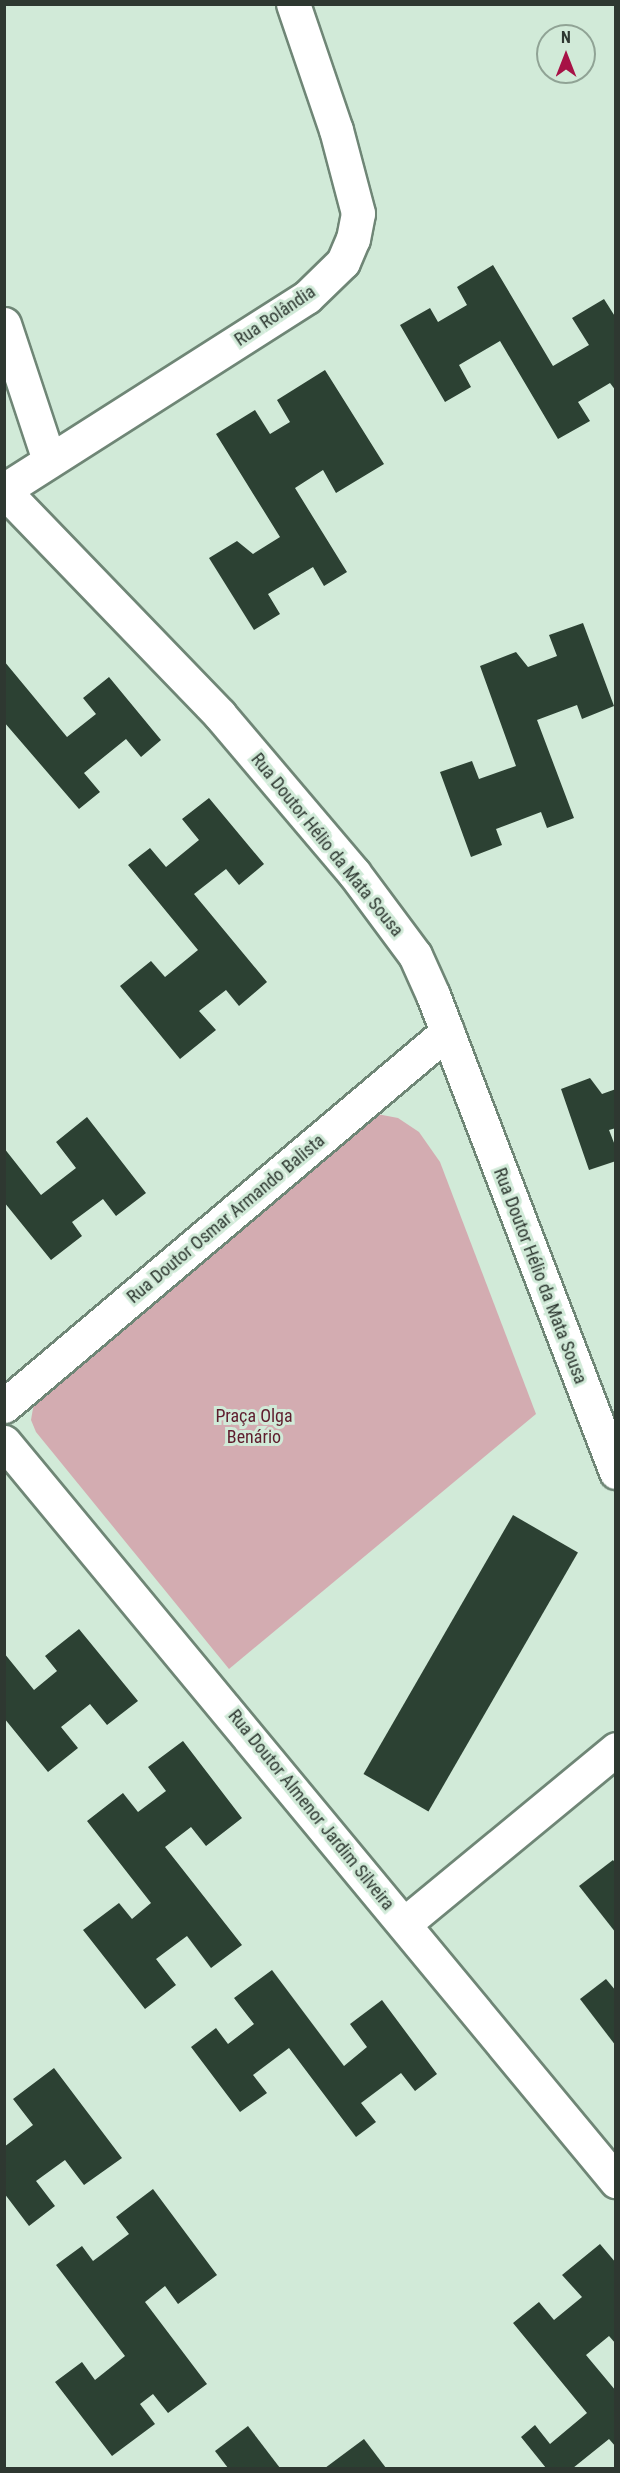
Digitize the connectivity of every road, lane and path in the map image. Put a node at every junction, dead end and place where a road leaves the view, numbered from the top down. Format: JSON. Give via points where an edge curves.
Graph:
{"nodes":[{"id":1,"x":293,"y":4,"type":"edge"},
{"id":2,"x":4,"y":324,"type":"edge"},
{"id":3,"x":49,"y":460,"type":"junction"},
{"id":4,"x":4,"y":490,"type":"edge"},
{"id":5,"x":447,"y":1032,"type":"junction"},
{"id":6,"x":4,"y":1406,"type":"edge"},
{"id":7,"x":4,"y":1442,"type":"edge"},
{"id":8,"x":615,"y":1472,"type":"edge"},
{"id":9,"x":615,"y":1749,"type":"edge"},
{"id":10,"x":404,"y":1924,"type":"junction"},
{"id":11,"x":615,"y":2181,"type":"edge"}],
"edges":[{"from":1,"to":3,"type":"street","name":"Rua Rolândia","via":[[336,130],[358,213],[343,262],[307,297]]},
{"from":2,"to":3,"type":"street"},
{"from":3,"to":4,"type":"street","name":"Rua Rolândia"},
{"from":4,"to":5,"type":"street","name":"Rua Doutor Hélio da Mata Sousa","via":[[220,715],[354,873],[416,955]]},
{"from":5,"to":6,"type":"street","name":"Rua Doutor Osmar Armando Balista"},
{"from":5,"to":8,"type":"street","name":"Rua Doutor Hélio da Mata Sousa"},
{"from":7,"to":10,"type":"street","name":"Rua Doutor Almenor Jardim Silveira"},
{"from":9,"to":10,"type":"street"},
{"from":10,"to":11,"type":"street","name":"Rua Doutor Almenor Jardim Silveira"}]}
